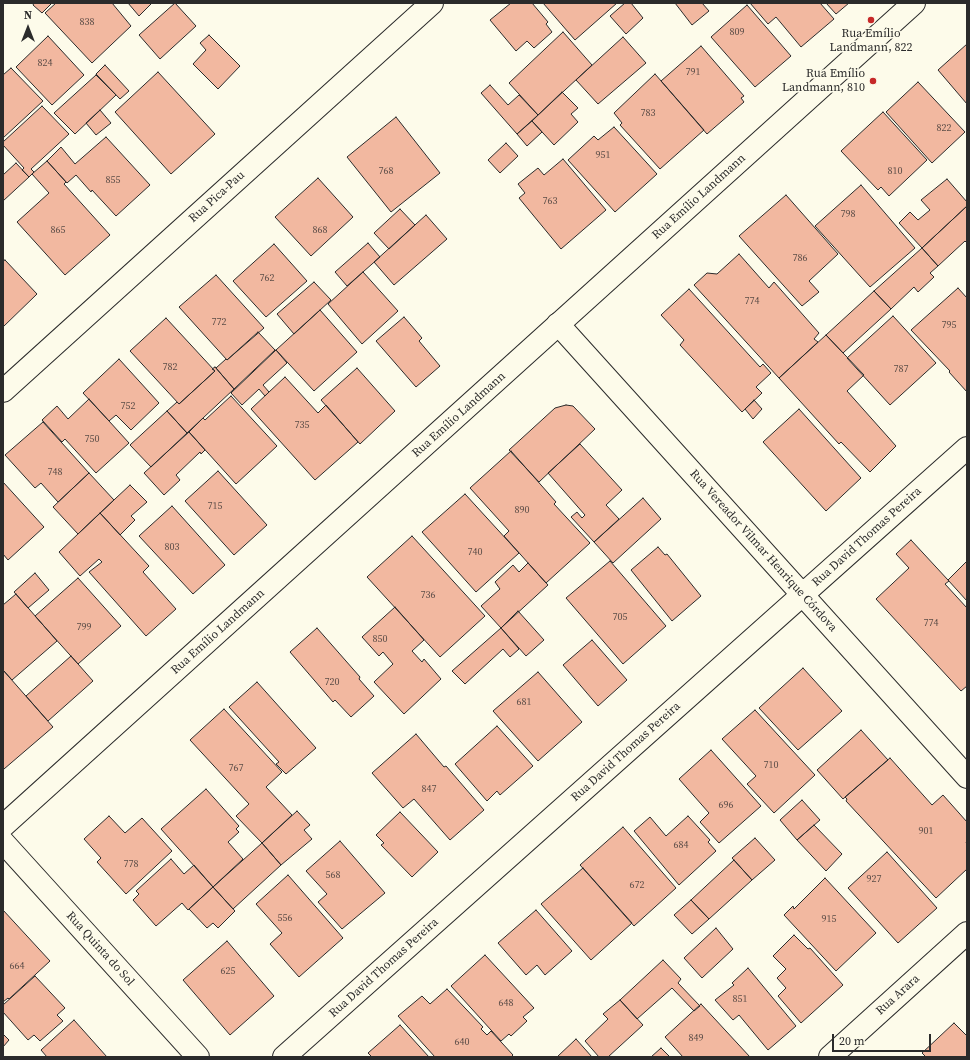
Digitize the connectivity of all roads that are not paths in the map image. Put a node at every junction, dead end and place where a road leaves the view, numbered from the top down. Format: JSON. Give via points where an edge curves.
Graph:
{"nodes":[{"id":1,"x":432,"y":3,"type":"edge"},
{"id":2,"x":914,"y":3,"type":"edge"},
{"id":3,"x":558,"y":324,"type":"junction"},
{"id":4,"x":3,"y":391,"type":"edge"},
{"id":5,"x":967,"y":448,"type":"edge"},
{"id":6,"x":802,"y":595,"type":"junction"},
{"id":7,"x":967,"y":777,"type":"edge"},
{"id":8,"x":3,"y":826,"type":"edge"},
{"id":9,"x":3,"y":842,"type":"edge"},
{"id":10,"x":967,"y":933,"type":"edge"},
{"id":11,"x":198,"y":1057,"type":"edge"},
{"id":12,"x":284,"y":1057,"type":"edge"},
{"id":13,"x":830,"y":1057,"type":"edge"}],
"edges":[{"from":1,"to":4,"type":"street","name":"Rua Pica-Pau"},
{"from":2,"to":3,"type":"street","name":"Rua Emílio Landmann"},
{"from":3,"to":6,"type":"street","name":"Rua Vereador Vilmar Henrique Córdova"},
{"from":3,"to":8,"type":"street","name":"Rua Emílio Landmann"},
{"from":5,"to":6,"type":"street","name":"Rua David Thomas Pereira"},
{"from":6,"to":7,"type":"street","name":"Rua Vereador Vilmar Henrique Córdova"},
{"from":6,"to":12,"type":"street","name":"Rua David Thomas Pereira"},
{"from":9,"to":11,"type":"street","name":"Rua Quinta do Sol"},
{"from":10,"to":13,"type":"street","name":"Rua Arara"}]}
